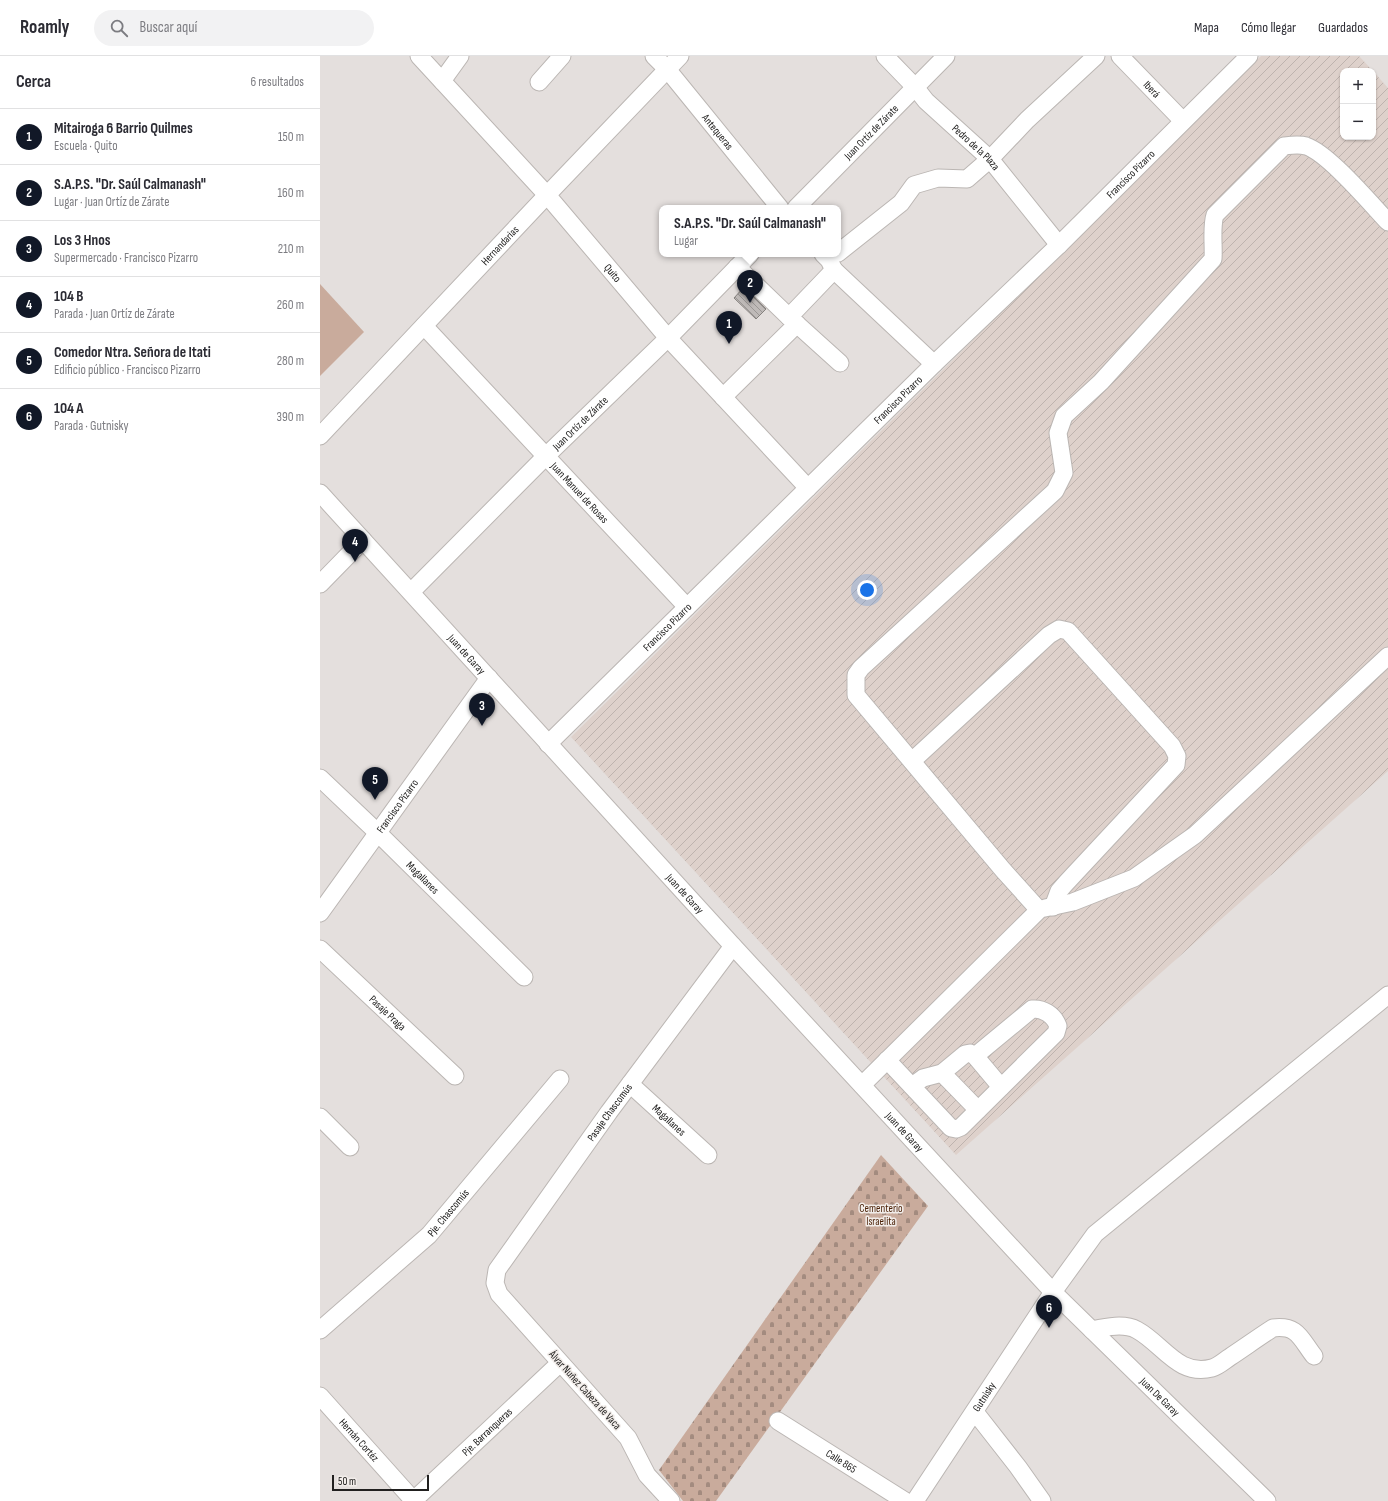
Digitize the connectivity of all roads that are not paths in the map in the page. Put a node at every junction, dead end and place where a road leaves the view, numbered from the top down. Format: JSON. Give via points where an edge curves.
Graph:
{"nodes":[{"id":1,"x":419,"y":56,"type":"edge"},
{"id":2,"x":460,"y":56,"type":"edge"},
{"id":3,"x":562,"y":56,"type":"edge"},
{"id":4,"x":654,"y":56,"type":"edge"},
{"id":5,"x":680,"y":56,"type":"edge"},
{"id":6,"x":885,"y":56,"type":"edge"},
{"id":7,"x":946,"y":56,"type":"edge"},
{"id":8,"x":1096,"y":56,"type":"edge"},
{"id":9,"x":1120,"y":56,"type":"edge"},
{"id":10,"x":1249,"y":56,"type":"edge"},
{"id":11,"x":667,"y":69,"type":"junction"},
{"id":12,"x":442,"y":81,"type":"junction"},
{"id":13,"x":539,"y":82,"type":"dead end"},
{"id":14,"x":915,"y":87,"type":"junction"},
{"id":15,"x":1183,"y":121,"type":"junction"},
{"id":16,"x":990,"y":159,"type":"junction"},
{"id":17,"x":547,"y":195,"type":"junction"},
{"id":18,"x":778,"y":205,"type":"edge"},
{"id":19,"x":799,"y":205,"type":"edge"},
{"id":20,"x":1388,"y":222,"type":"edge"},
{"id":21,"x":1059,"y":245,"type":"junction"},
{"id":22,"x":841,"y":251,"type":"edge"},
{"id":23,"x":747,"y":257,"type":"edge"},
{"id":24,"x":832,"y":258,"type":"edge"},
{"id":25,"x":737,"y":266,"type":"junction"},
{"id":26,"x":793,"y":320,"type":"junction"},
{"id":27,"x":424,"y":326,"type":"junction"},
{"id":28,"x":668,"y":338,"type":"junction"},
{"id":29,"x":840,"y":364,"type":"dead end"},
{"id":30,"x":934,"y":364,"type":"junction"},
{"id":31,"x":723,"y":397,"type":"junction"},
{"id":32,"x":320,"y":436,"type":"edge"},
{"id":33,"x":546,"y":456,"type":"junction"},
{"id":34,"x":808,"y":488,"type":"junction"},
{"id":35,"x":320,"y":492,"type":"edge"},
{"id":36,"x":363,"y":540,"type":"junction"},
{"id":37,"x":320,"y":584,"type":"edge"},
{"id":38,"x":411,"y":592,"type":"junction"},
{"id":39,"x":687,"y":607,"type":"junction"},
{"id":40,"x":1388,"y":656,"type":"edge"},
{"id":41,"x":489,"y":678,"type":"junction"},
{"id":42,"x":548,"y":744,"type":"junction"},
{"id":43,"x":912,"y":761,"type":"junction"},
{"id":44,"x":320,"y":778,"type":"edge"},
{"id":45,"x":378,"y":833,"type":"junction"},
{"id":46,"x":1046,"y":908,"type":"junction"},
{"id":47,"x":320,"y":913,"type":"edge"},
{"id":48,"x":733,"y":946,"type":"junction"},
{"id":49,"x":320,"y":949,"type":"edge"},
{"id":50,"x":524,"y":977,"type":"dead end"},
{"id":51,"x":1388,"y":995,"type":"edge"},
{"id":52,"x":975,"y":1056,"type":"junction"},
{"id":53,"x":887,"y":1060,"type":"junction"},
{"id":54,"x":942,"y":1073,"type":"junction"},
{"id":55,"x":455,"y":1076,"type":"dead end"},
{"id":56,"x":560,"y":1079,"type":"dead end"},
{"id":57,"x":630,"y":1084,"type":"junction"},
{"id":58,"x":862,"y":1085,"type":"junction"},
{"id":59,"x":912,"y":1086,"type":"junction"},
{"id":60,"x":1001,"y":1087,"type":"junction"},
{"id":61,"x":978,"y":1110,"type":"junction"},
{"id":62,"x":320,"y":1117,"type":"edge"},
{"id":63,"x":350,"y":1147,"type":"dead end"},
{"id":64,"x":708,"y":1155,"type":"dead end"},
{"id":65,"x":495,"y":1283,"type":"joint"},
{"id":66,"x":1053,"y":1292,"type":"junction"},
{"id":67,"x":320,"y":1330,"type":"edge"},
{"id":68,"x":1092,"y":1330,"type":"junction"},
{"id":69,"x":1314,"y":1356,"type":"dead end"},
{"id":70,"x":560,"y":1363,"type":"junction"},
{"id":71,"x":320,"y":1396,"type":"edge"},
{"id":72,"x":975,"y":1412,"type":"junction"},
{"id":73,"x":778,"y":1422,"type":"dead end"},
{"id":74,"x":414,"y":1501,"type":"edge"},
{"id":75,"x":671,"y":1501,"type":"edge"},
{"id":76,"x":905,"y":1501,"type":"edge"},
{"id":77,"x":915,"y":1501,"type":"edge"},
{"id":78,"x":1042,"y":1501,"type":"edge"},
{"id":79,"x":1267,"y":1501,"type":"edge"}],
"edges":[{"from":1,"to":12,"type":"street","name":"Quito"},
{"from":2,"to":12,"type":"street"},
{"from":3,"to":13,"type":"street"},
{"from":4,"to":11,"type":"street","name":"Antequeras"},
{"from":5,"to":11,"type":"street","name":"Hernandarias"},
{"from":6,"to":14,"type":"street","name":"Pedro de la Plaza"},
{"from":7,"to":14,"type":"street","name":"Juan Ortíz de Zárate"},
{"from":8,"to":16,"type":"street","via":[[1027,120]]},
{"from":9,"to":15,"type":"street","name":"Iberá"},
{"from":10,"to":15,"type":"street","name":"Francisco Pizarro"},
{"from":11,"to":17,"type":"street","name":"Hernandarias"},
{"from":11,"to":18,"type":"street","name":"Antequeras"},
{"from":12,"to":17,"type":"street","name":"Quito"},
{"from":14,"to":16,"type":"street","name":"Pedro de la Plaza","via":[[926,101]]},
{"from":14,"to":19,"type":"street","name":"Juan Ortíz de Zárate"},
{"from":15,"to":21,"type":"street","name":"Francisco Pizarro"},
{"from":16,"to":21,"type":"street","name":"Pedro de la Plaza"},
{"from":16,"to":22,"type":"street","via":[[967,179],[938,178],[914,185],[901,203]]},
{"from":17,"to":27,"type":"street","name":"Hernandarias"},
{"from":17,"to":28,"type":"street","name":"Quito"},
{"from":20,"to":43,"type":"street","via":[[1325,158],[1307,147],[1295,145],[1284,146],[1215,215],[1212,224],[1213,258],[1101,382],[1064,416],[1058,433],[1064,473],[1055,491],[856,675],[856,695]]},
{"from":21,"to":30,"type":"street","name":"Francisco Pizarro"},
{"from":23,"to":25,"type":"street","name":"Juan Ortíz de Zárate"},
{"from":24,"to":26,"type":"street"},
{"from":24,"to":30,"type":"street"},
{"from":25,"to":26,"type":"street"},
{"from":25,"to":28,"type":"street","name":"Juan Ortíz de Zárate"},
{"from":26,"to":29,"type":"street"},
{"from":26,"to":31,"type":"street"},
{"from":27,"to":32,"type":"street","name":"Hernandarias"},
{"from":27,"to":33,"type":"street","name":"Juan Manuel de Rosas"},
{"from":28,"to":31,"type":"street","name":"Quito"},
{"from":28,"to":33,"type":"street","name":"Juan Ortíz de Zárate"},
{"from":30,"to":34,"type":"street","name":"Francisco Pizarro"},
{"from":31,"to":34,"type":"street","name":"Quito"},
{"from":33,"to":38,"type":"street","name":"Juan Ortíz de Zárate"},
{"from":33,"to":39,"type":"street","name":"Juan Manuel de Rosas"},
{"from":34,"to":39,"type":"street","name":"Francisco Pizarro"},
{"from":35,"to":36,"type":"street","name":"Juan de Garay"},
{"from":36,"to":37,"type":"street"},
{"from":36,"to":38,"type":"street","name":"Juan de Garay"},
{"from":38,"to":41,"type":"street","name":"Juan de Garay"},
{"from":39,"to":42,"type":"street","name":"Francisco Pizarro"},
{"from":40,"to":46,"type":"street","via":[[1195,835],[1134,878],[1073,902]]},
{"from":41,"to":42,"type":"street","name":"Juan de Garay"},
{"from":41,"to":45,"type":"street","name":"Francisco Pizarro"},
{"from":42,"to":48,"type":"street","name":"Juan de Garay"},
{"from":43,"to":46,"type":"street","via":[[1003,870]]},
{"from":43,"to":46,"type":"street","via":[[1050,635],[1059,629],[1068,631],[1172,746],[1176,764]]},
{"from":44,"to":45,"type":"street","name":"Magallanes"},
{"from":45,"to":47,"type":"street","name":"Francisco Pizarro"},
{"from":45,"to":50,"type":"street","name":"Magallanes"},
{"from":46,"to":53,"type":"street"},
{"from":48,"to":57,"type":"street","name":"Pasaje Chascomús"},
{"from":48,"to":58,"type":"street","name":"Juan de Garay"},
{"from":49,"to":55,"type":"street","name":"Pasaje Praga"},
{"from":51,"to":66,"type":"street","name":"Gutnisky","via":[[1095,1234]]},
{"from":52,"to":54,"type":"street","via":[[965,1054]]},
{"from":52,"to":60,"type":"street"},
{"from":52,"to":60,"type":"street","via":[[1032,1009],[1043,1010],[1055,1019],[1058,1026],[1056,1033]]},
{"from":53,"to":58,"type":"street"},
{"from":53,"to":59,"type":"street"},
{"from":54,"to":59,"type":"street","via":[[923,1078]]},
{"from":54,"to":61,"type":"street"},
{"from":56,"to":67,"type":"street","name":"Pje. Chascomús","via":[[429,1235]]},
{"from":57,"to":64,"type":"street","name":"Magallanes"},
{"from":57,"to":65,"type":"street","name":"Pasaje Chascomús","via":[[498,1270]]},
{"from":58,"to":66,"type":"street","name":"Juan de Garay"},
{"from":59,"to":61,"type":"street","via":[[951,1128],[961,1127]]},
{"from":60,"to":61,"type":"street"},
{"from":62,"to":63,"type":"street"},
{"from":65,"to":70,"type":"street","name":"Álvar Nuñez Cabeza de Vaca","via":[[499,1294]]},
{"from":66,"to":68,"type":"street","name":"Juan De Garay"},
{"from":66,"to":72,"type":"street","name":"Gutnisky"},
{"from":68,"to":69,"type":"street","via":[[1106,1327],[1136,1329],[1176,1361],[1188,1368],[1201,1370],[1214,1368],[1273,1328],[1285,1326],[1295,1330]]},
{"from":68,"to":79,"type":"street","name":"Juan De Garay"},
{"from":70,"to":74,"type":"street","name":"Pje. Barranqueras"},
{"from":70,"to":75,"type":"street","name":"Álvar Nuñez Cabeza de Vaca","via":[[628,1438],[647,1475]]},
{"from":71,"to":74,"type":"street","name":"Hernán Cortéz"},
{"from":72,"to":77,"type":"street","name":"Gutnisky"},
{"from":72,"to":78,"type":"street"},
{"from":73,"to":76,"type":"street","name":"Calle 865"}]}
